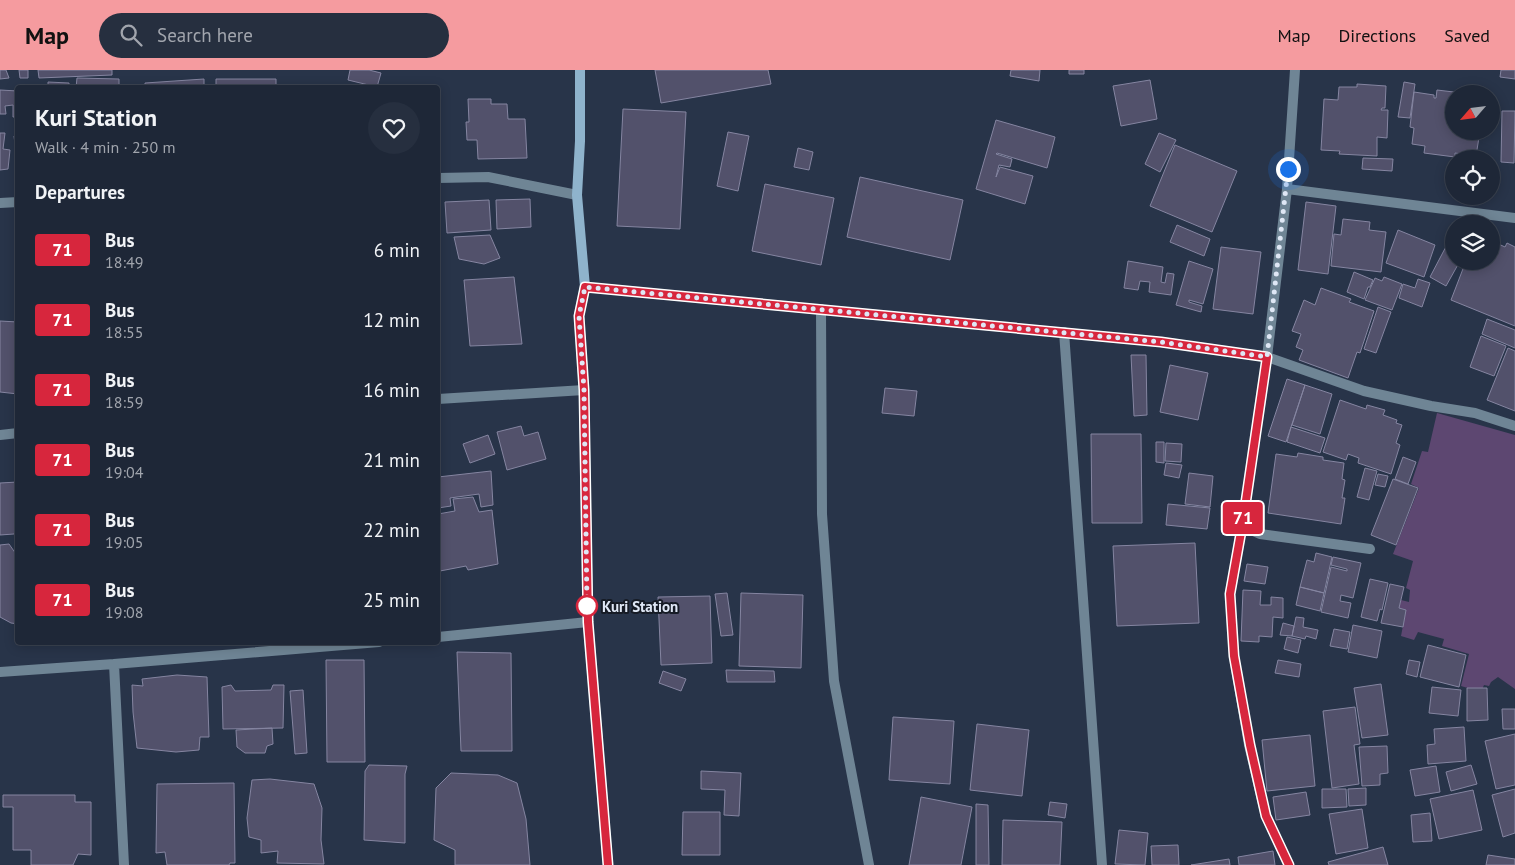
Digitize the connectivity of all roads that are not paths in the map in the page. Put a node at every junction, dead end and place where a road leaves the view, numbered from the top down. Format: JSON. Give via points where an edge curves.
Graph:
{"nodes":[{"id":1,"x":580,"y":70,"type":"edge"},
{"id":2,"x":1295,"y":70,"type":"edge"},
{"id":3,"x":440,"y":178,"type":"edge"},
{"id":4,"x":1287,"y":189,"type":"junction"},
{"id":5,"x":577,"y":195,"type":"junction"},
{"id":6,"x":15,"y":202,"type":"edge"},
{"id":7,"x":0,"y":203,"type":"edge"},
{"id":8,"x":1515,"y":218,"type":"edge"},
{"id":9,"x":585,"y":287,"type":"junction"},
{"id":10,"x":821,"y":309,"type":"junction"},
{"id":11,"x":1064,"y":332,"type":"junction"},
{"id":12,"x":1267,"y":357,"type":"junction"},
{"id":13,"x":584,"y":390,"type":"junction"},
{"id":14,"x":440,"y":399,"type":"edge"},
{"id":15,"x":1515,"y":426,"type":"edge"},
{"id":16,"x":15,"y":433,"type":"edge"},
{"id":17,"x":0,"y":435,"type":"edge"},
{"id":18,"x":1243,"y":521,"type":"junction"},
{"id":19,"x":1370,"y":549,"type":"dead end"},
{"id":20,"x":588,"y":622,"type":"junction"},
{"id":21,"x":440,"y":637,"type":"edge"},
{"id":22,"x":343,"y":645,"type":"edge"},
{"id":23,"x":114,"y":664,"type":"junction"},
{"id":24,"x":0,"y":672,"type":"edge"},
{"id":25,"x":124,"y":865,"type":"edge"},
{"id":26,"x":608,"y":865,"type":"edge"},
{"id":27,"x":869,"y":865,"type":"edge"},
{"id":28,"x":1102,"y":865,"type":"edge"},
{"id":29,"x":1289,"y":865,"type":"edge"}],
"edges":[{"from":1,"to":5,"type":"main road"},
{"from":2,"to":4,"type":"street"},
{"from":3,"to":5,"type":"street","via":[[488,177]]},
{"from":4,"to":8,"type":"street"},
{"from":4,"to":12,"type":"street"},
{"from":5,"to":9,"type":"main road"},
{"from":6,"to":7,"type":"street"},
{"from":9,"to":10,"type":"street"},
{"from":9,"to":13,"type":"main road","via":[[579,316]]},
{"from":10,"to":11,"type":"street"},
{"from":10,"to":27,"type":"street","via":[[822,514],[834,681]]},
{"from":11,"to":12,"type":"street"},
{"from":11,"to":28,"type":"street"},
{"from":12,"to":15,"type":"street","via":[[1364,391],[1475,413]]},
{"from":12,"to":18,"type":"street"},
{"from":13,"to":14,"type":"street"},
{"from":13,"to":20,"type":"main road"},
{"from":16,"to":17,"type":"street"},
{"from":18,"to":19,"type":"street","via":[[1249,529],[1260,534]]},
{"from":18,"to":29,"type":"street","via":[[1230,594],[1234,656],[1266,816]]},
{"from":20,"to":21,"type":"street"},
{"from":20,"to":26,"type":"main road"},
{"from":22,"to":23,"type":"street"},
{"from":23,"to":24,"type":"street"},
{"from":23,"to":25,"type":"street"}]}
